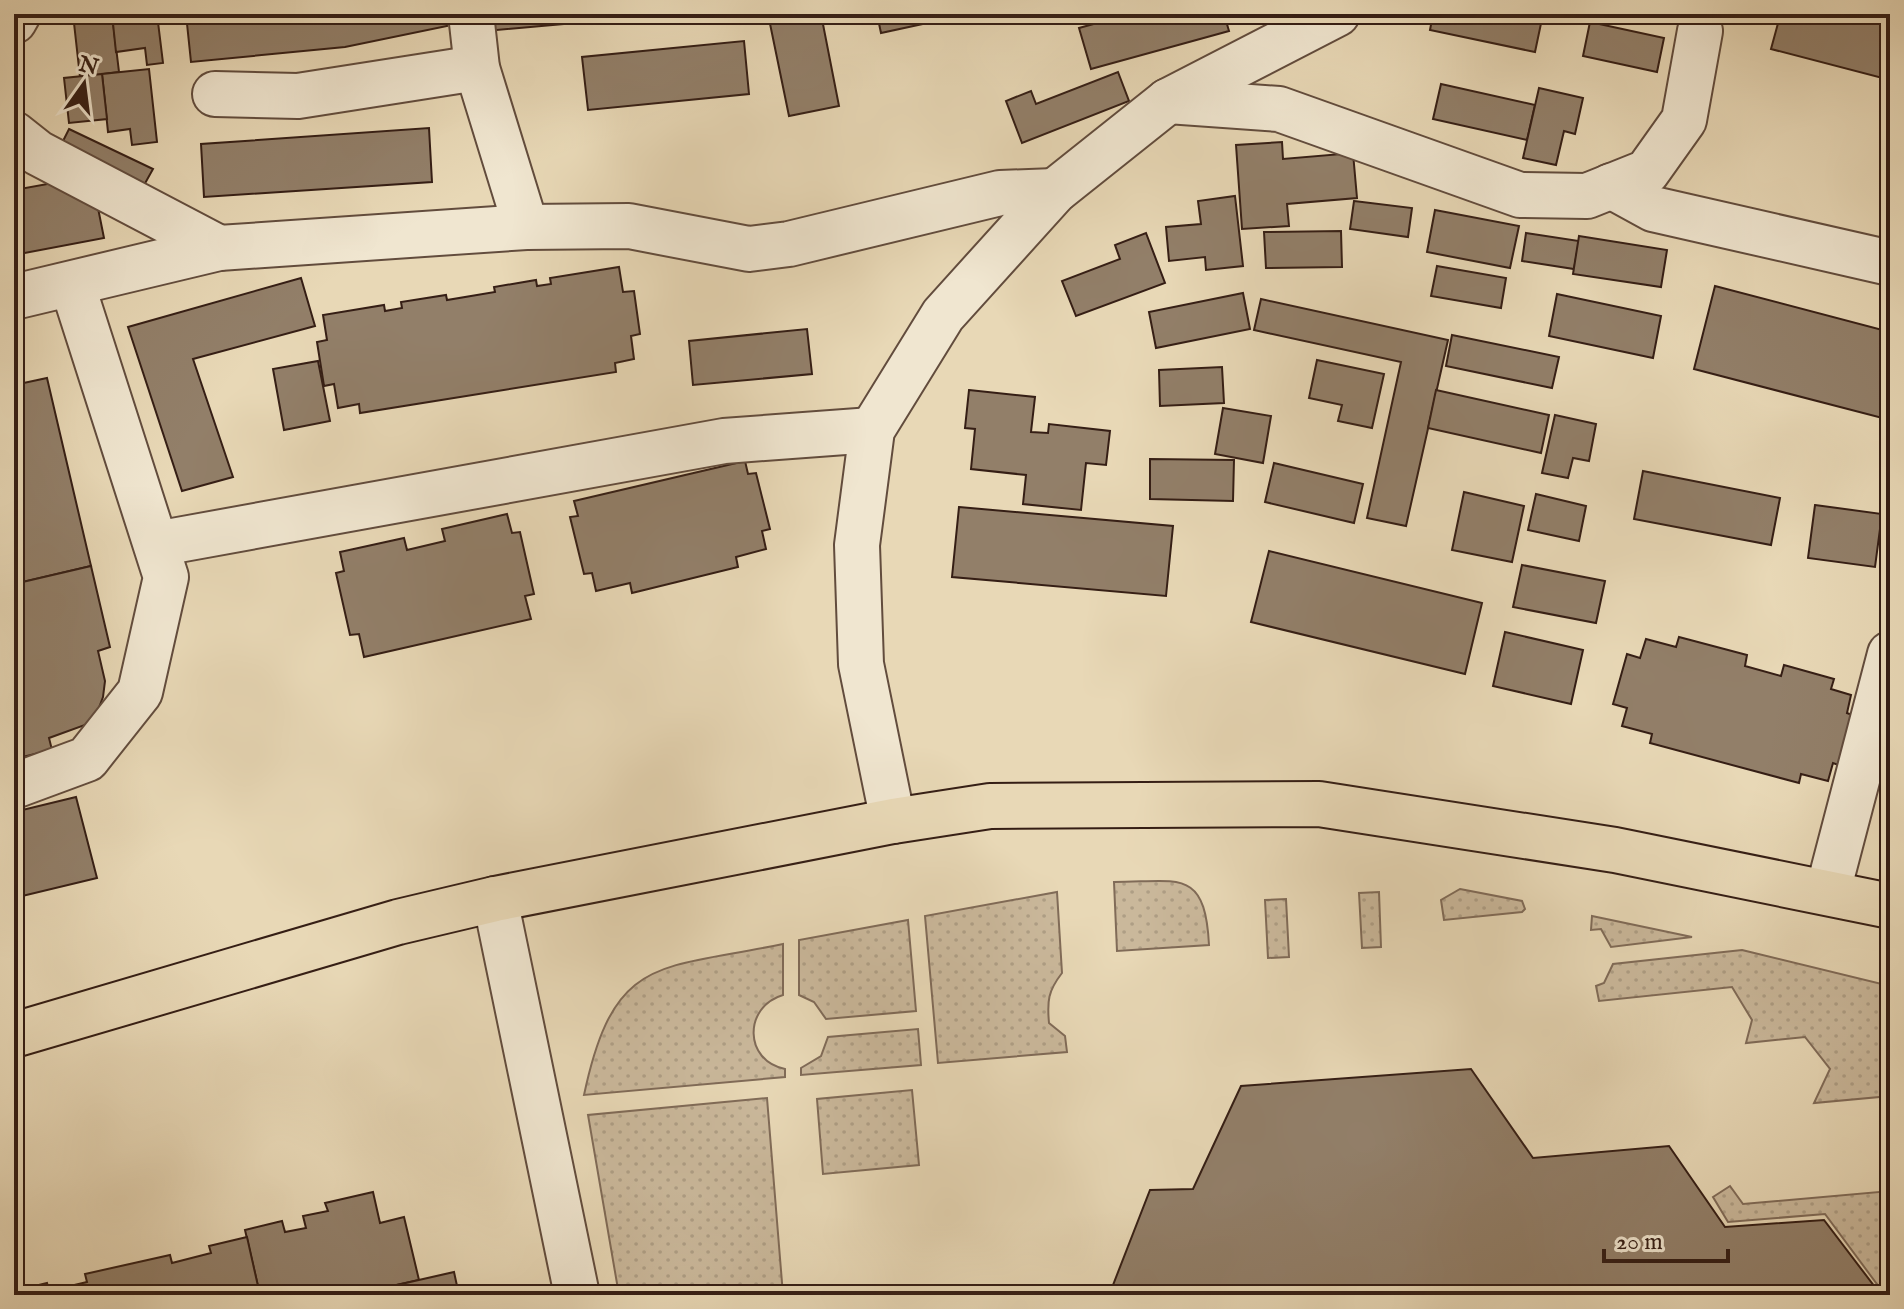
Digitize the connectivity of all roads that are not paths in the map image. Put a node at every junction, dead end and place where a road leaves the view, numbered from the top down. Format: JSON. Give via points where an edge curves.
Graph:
{"nodes":[{"id":1,"x":18,"y":14,"type":"edge"},
{"id":2,"x":471,"y":14,"type":"edge"},
{"id":3,"x":1337,"y":14,"type":"edge"},
{"id":4,"x":14,"y":21,"type":"edge"},
{"id":5,"x":1700,"y":31,"type":"dead end"},
{"id":6,"x":477,"y":68,"type":"junction"},
{"id":7,"x":215,"y":94,"type":"dead end"},
{"id":8,"x":1168,"y":101,"type":"junction"},
{"id":9,"x":14,"y":134,"type":"edge"},
{"id":10,"x":1611,"y":186,"type":"junction"},
{"id":11,"x":1055,"y":191,"type":"junction"},
{"id":12,"x":526,"y":227,"type":"junction"},
{"id":13,"x":219,"y":248,"type":"junction"},
{"id":14,"x":1890,"y":263,"type":"edge"},
{"id":15,"x":72,"y":284,"type":"junction"},
{"id":16,"x":14,"y":297,"type":"edge"},
{"id":17,"x":872,"y":430,"type":"junction"},
{"id":18,"x":156,"y":544,"type":"junction"},
{"id":19,"x":1890,"y":654,"type":"edge"},
{"id":20,"x":14,"y":786,"type":"edge"},
{"id":21,"x":893,"y":821,"type":"junction"},
{"id":22,"x":1828,"y":891,"type":"junction"},
{"id":23,"x":495,"y":899,"type":"junction"},
{"id":24,"x":1890,"y":906,"type":"edge"},
{"id":25,"x":14,"y":1035,"type":"edge"},
{"id":26,"x":577,"y":1295,"type":"edge"}],
"edges":[{"from":1,"to":4,"type":"street"},
{"from":2,"to":6,"type":"street"},
{"from":3,"to":8,"type":"street"},
{"from":5,"to":10,"type":"street","via":[[1684,120],[1647,172]]},
{"from":6,"to":7,"type":"street","via":[[298,96]]},
{"from":6,"to":12,"type":"street"},
{"from":8,"to":10,"type":"street","via":[[1279,109],[1520,195],[1587,196]]},
{"from":8,"to":11,"type":"street"},
{"from":9,"to":13,"type":"street","via":[[38,153]]},
{"from":10,"to":14,"type":"street","via":[[1653,209]]},
{"from":11,"to":12,"type":"street","via":[[1000,193],[749,249],[629,226]]},
{"from":11,"to":17,"type":"street","via":[[943,315]]},
{"from":12,"to":13,"type":"street"},
{"from":13,"to":15,"type":"street"},
{"from":15,"to":16,"type":"street"},
{"from":15,"to":18,"type":"street"},
{"from":17,"to":18,"type":"street","via":[[724,441]]},
{"from":17,"to":21,"type":"street","via":[[857,545],[861,664]]},
{"from":18,"to":20,"type":"street","via":[[166,577],[140,692],[87,759]]},
{"from":19,"to":22,"type":"street"},
{"from":21,"to":22,"type":"main road","via":[[990,806],[1319,804],[1484,827]]},
{"from":21,"to":23,"type":"main road"},
{"from":22,"to":24,"type":"main road"},
{"from":23,"to":25,"type":"main road","via":[[398,922]]},
{"from":23,"to":26,"type":"street"}]}
